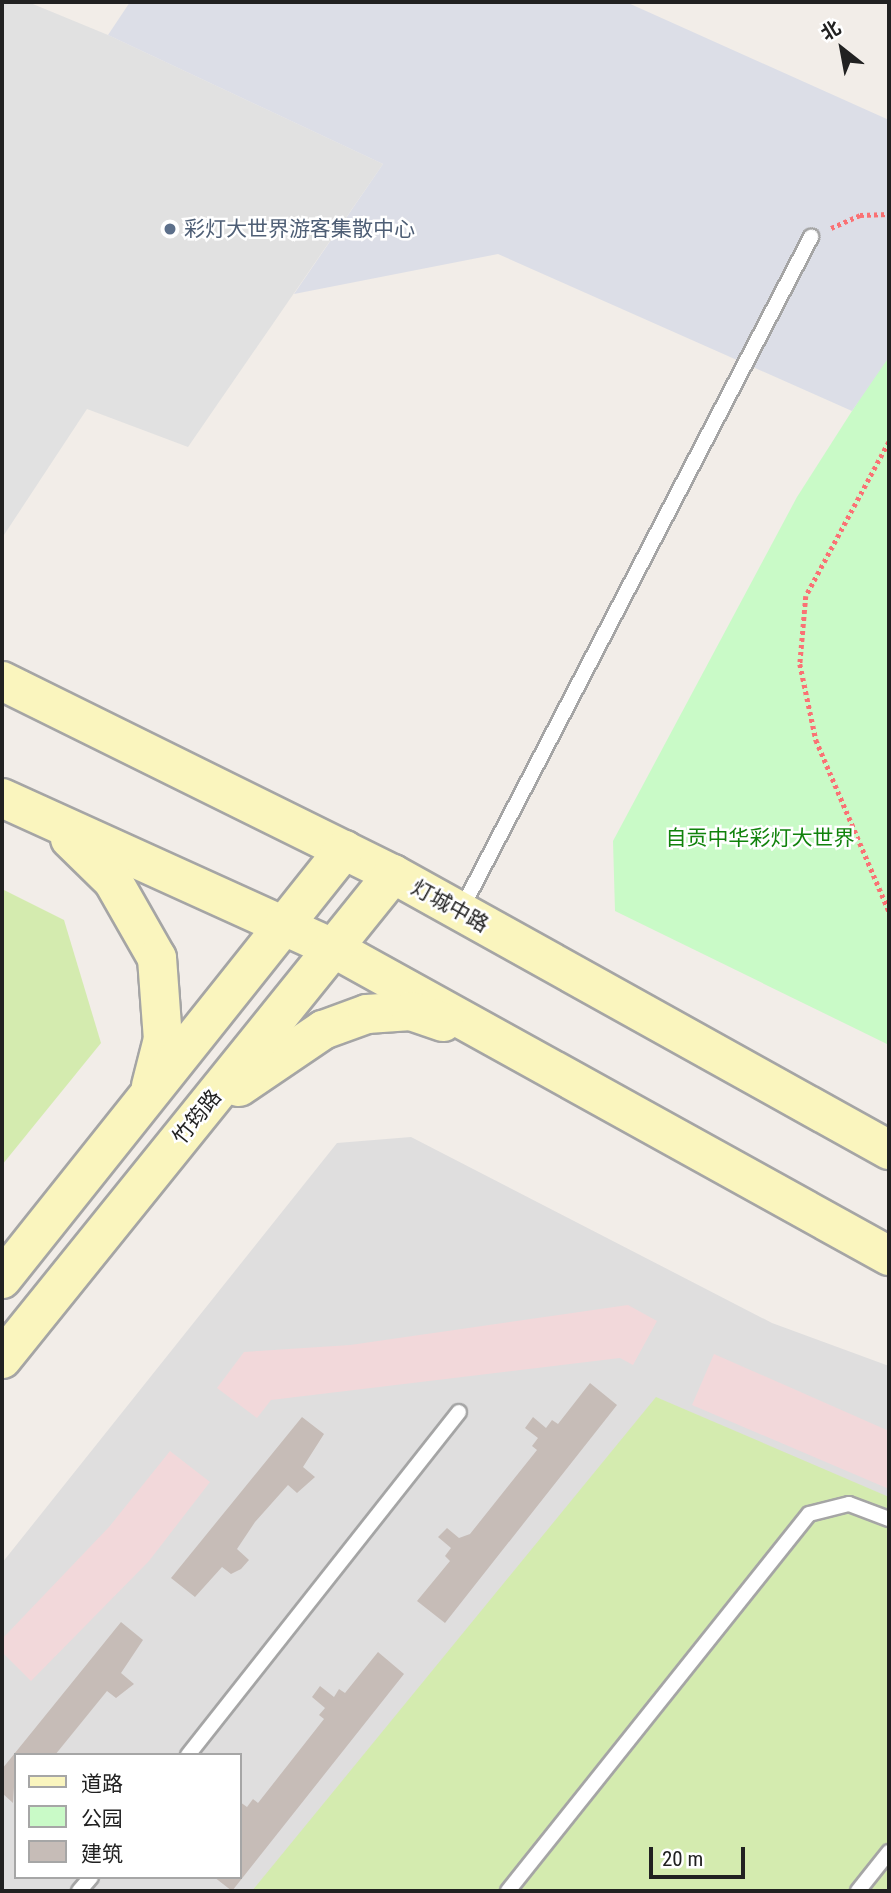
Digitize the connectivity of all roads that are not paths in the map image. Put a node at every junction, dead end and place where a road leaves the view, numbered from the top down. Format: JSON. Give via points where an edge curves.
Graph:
{"nodes":[{"id":1,"x":811,"y":237,"type":"road end"},
{"id":2,"x":2,"y":681,"type":"edge"},
{"id":3,"x":2,"y":798,"type":"edge"},
{"id":4,"x":48,"y":819,"type":"junction"},
{"id":5,"x":344,"y":850,"type":"junction"},
{"id":6,"x":393,"y":874,"type":"junction"},
{"id":7,"x":460,"y":912,"type":"junction"},
{"id":8,"x":287,"y":925,"type":"junction"},
{"id":9,"x":333,"y":948,"type":"junction"},
{"id":10,"x":491,"y":1037,"type":"junction"},
{"id":11,"x":148,"y":1098,"type":"junction"},
{"id":12,"x":195,"y":1119,"type":"junction"},
{"id":13,"x":889,"y":1150,"type":"edge"},
{"id":14,"x":889,"y":1256,"type":"edge"},
{"id":15,"x":2,"y":1279,"type":"edge"},
{"id":16,"x":2,"y":1359,"type":"edge"},
{"id":17,"x":459,"y":1412,"type":"dead end"},
{"id":18,"x":889,"y":1519,"type":"edge"},
{"id":19,"x":190,"y":1753,"type":"edge"},
{"id":20,"x":889,"y":1852,"type":"edge"},
{"id":21,"x":508,"y":1891,"type":"edge"},
{"id":22,"x":858,"y":1891,"type":"edge"}],
"edges":[{"from":1,"to":7,"type":"lane"},
{"from":2,"to":5,"type":"main road","name":"灯城中路"},
{"from":3,"to":4,"type":"main road"},
{"from":4,"to":8,"type":"main road"},
{"from":4,"to":11,"type":"main road","via":[[113,881],[158,958],[163,1039]]},
{"from":5,"to":6,"type":"main road","name":"灯城中路"},
{"from":5,"to":8,"type":"main road"},
{"from":6,"to":7,"type":"main road","name":"灯城中路"},
{"from":6,"to":9,"type":"main road","name":"竹筠路"},
{"from":7,"to":13,"type":"main road","name":"灯城中路"},
{"from":8,"to":9,"type":"main road"},
{"from":8,"to":11,"type":"main road"},
{"from":9,"to":10,"type":"main road"},
{"from":9,"to":12,"type":"main road","name":"竹筠路"},
{"from":10,"to":12,"type":"main road","via":[[411,1011],[367,1014],[323,1030]]},
{"from":10,"to":14,"type":"main road"},
{"from":11,"to":15,"type":"main road"},
{"from":12,"to":16,"type":"main road","name":"竹筠路"},
{"from":17,"to":19,"type":"lane"},
{"from":18,"to":21,"type":"lane","via":[[849,1504],[809,1514]]},
{"from":20,"to":22,"type":"lane"}]}
